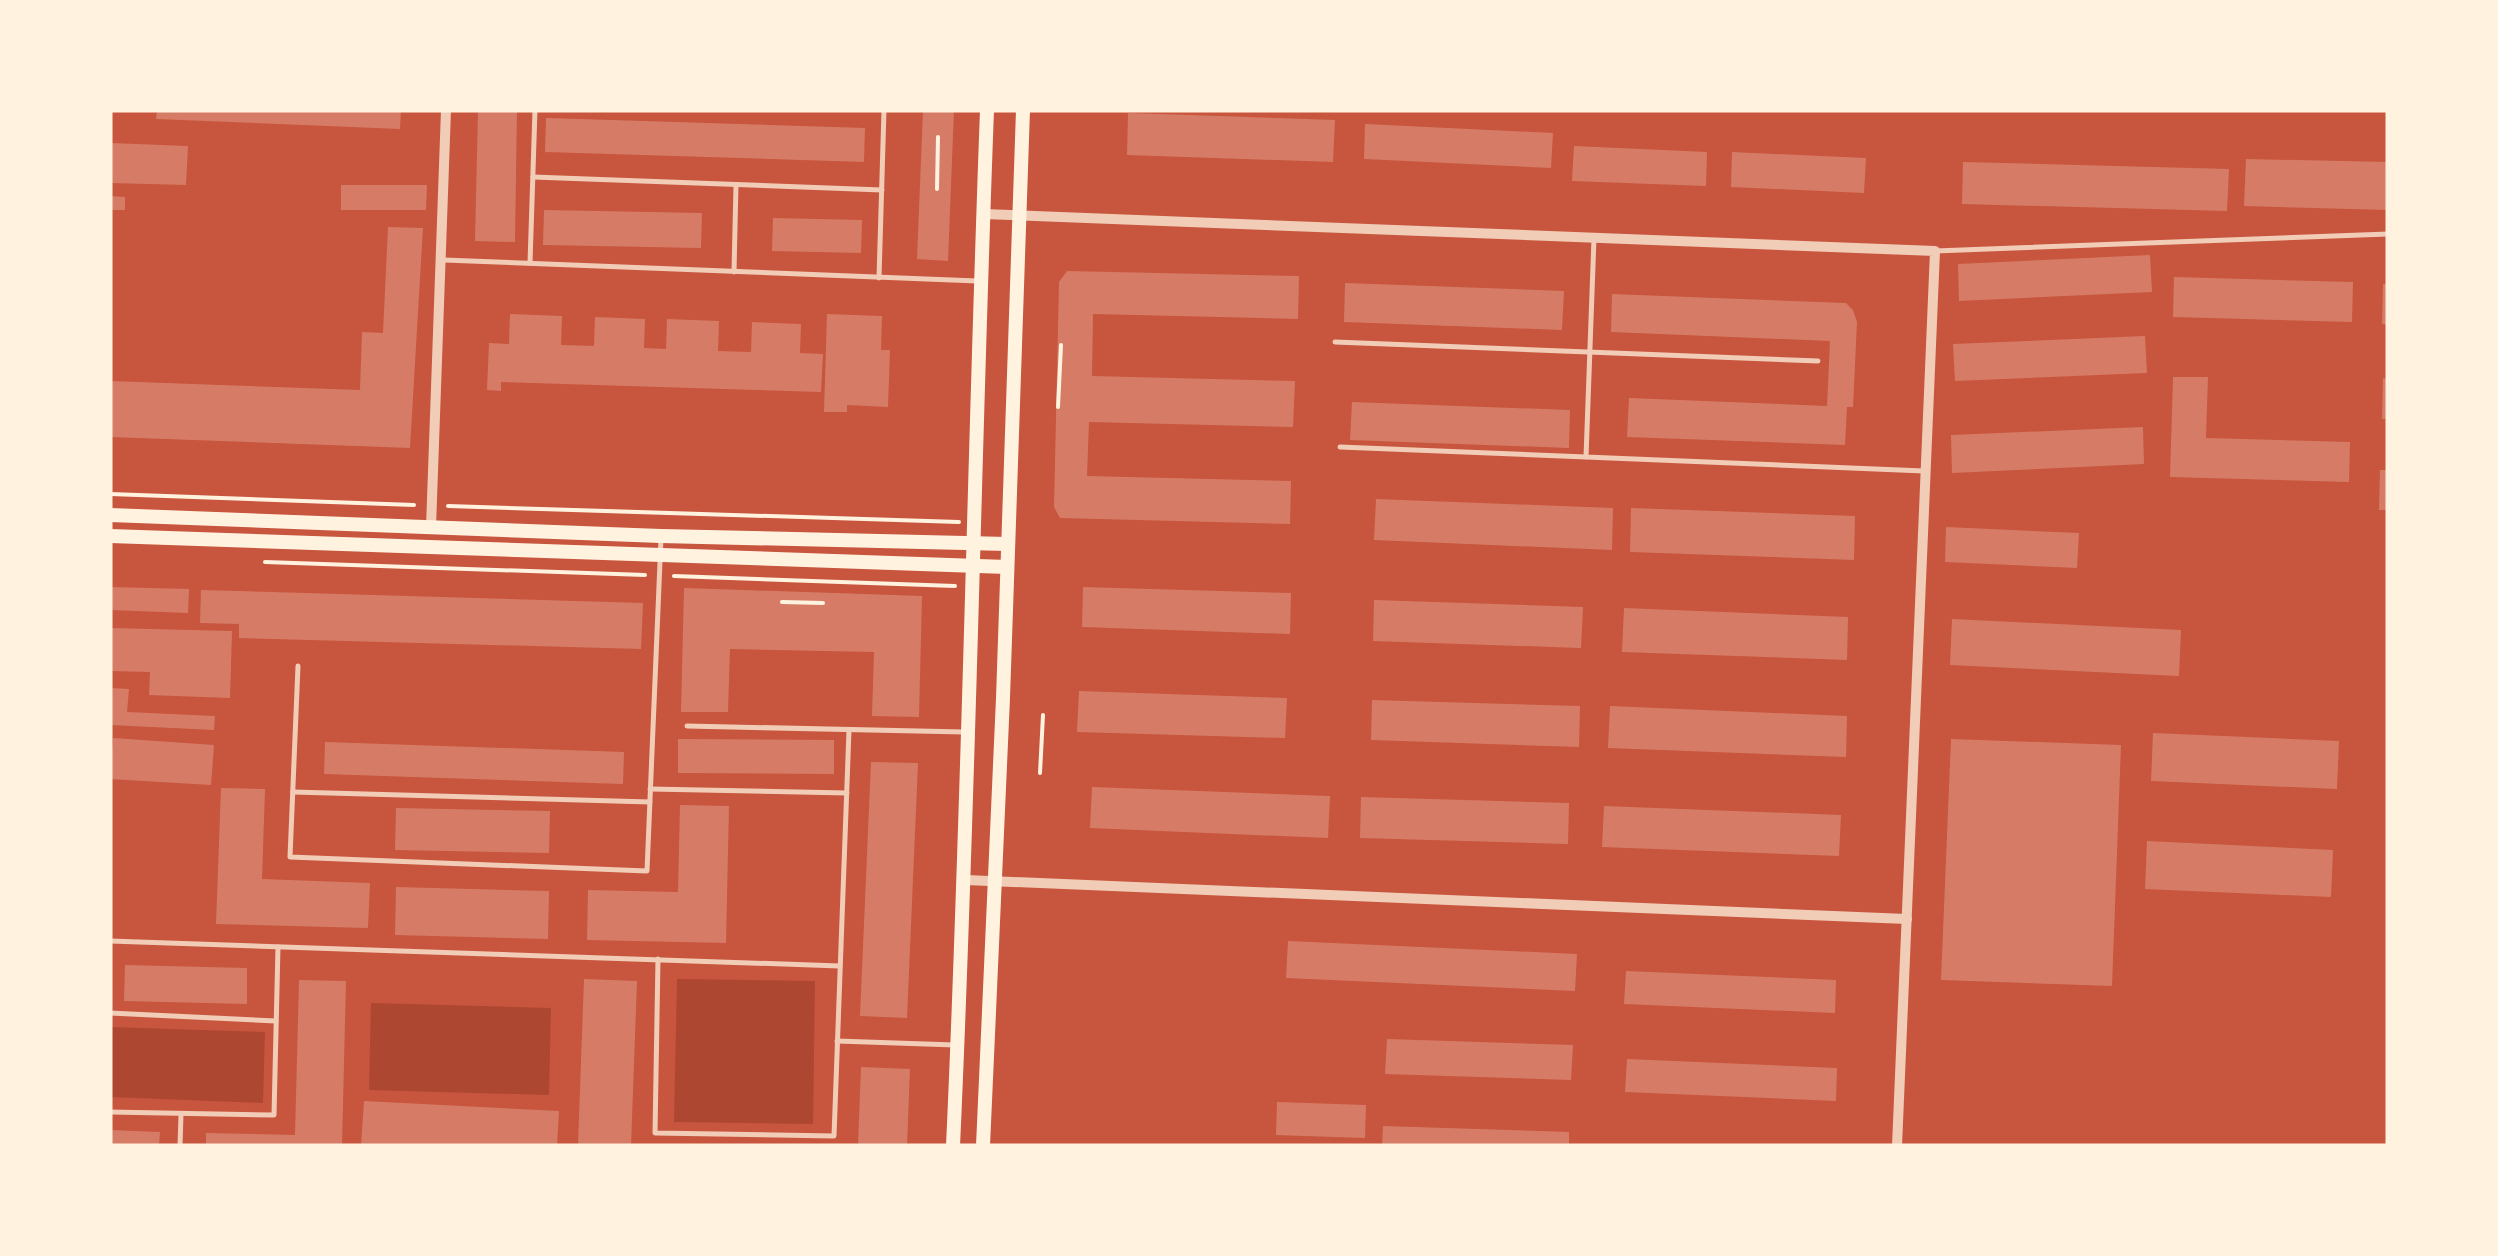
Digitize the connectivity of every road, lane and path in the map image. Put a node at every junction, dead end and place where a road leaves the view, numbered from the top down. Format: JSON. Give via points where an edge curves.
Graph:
{"nodes":[{"id":1,"x":446,"y":110,"type":"edge"},
{"id":2,"x":535,"y":110,"type":"edge"},
{"id":3,"x":884,"y":110,"type":"edge"},
{"id":4,"x":987,"y":110,"type":"edge"},
{"id":5,"x":1023,"y":110,"type":"edge"},
{"id":6,"x":938,"y":137,"type":"dead end"},
{"id":7,"x":533,"y":177,"type":"junction"},
{"id":8,"x":736,"y":184,"type":"junction"},
{"id":9,"x":937,"y":189,"type":"dead end"},
{"id":10,"x":882,"y":190,"type":"junction"},
{"id":11,"x":983,"y":214,"type":"junction"},
{"id":12,"x":1018,"y":216,"type":"junction"},
{"id":13,"x":2388,"y":234,"type":"edge"},
{"id":14,"x":1594,"y":238,"type":"junction"},
{"id":15,"x":1936,"y":251,"type":"junction"},
{"id":16,"x":440,"y":260,"type":"junction"},
{"id":17,"x":530,"y":263,"type":"junction"},
{"id":18,"x":734,"y":272,"type":"junction"},
{"id":19,"x":879,"y":278,"type":"junction"},
{"id":20,"x":981,"y":281,"type":"junction"},
{"id":21,"x":1336,"y":342,"type":"dead end"},
{"id":22,"x":1061,"y":345,"type":"dead end"},
{"id":23,"x":1590,"y":352,"type":"junction"},
{"id":24,"x":1818,"y":361,"type":"dead end"},
{"id":25,"x":1058,"y":407,"type":"dead end"},
{"id":26,"x":1340,"y":447,"type":"dead end"},
{"id":27,"x":1586,"y":457,"type":"junction"},
{"id":28,"x":1926,"y":471,"type":"junction"},
{"id":29,"x":110,"y":494,"type":"edge"},
{"id":30,"x":432,"y":506,"type":"junction"},
{"id":31,"x":110,"y":515,"type":"edge"},
{"id":32,"x":973,"y":522,"type":"junction"},
{"id":33,"x":431,"y":527,"type":"junction"},
{"id":34,"x":110,"y":536,"type":"edge"},
{"id":35,"x":661,"y":536,"type":"junction"},
{"id":36,"x":972,"y":544,"type":"junction"},
{"id":37,"x":1008,"y":544,"type":"junction"},
{"id":38,"x":660,"y":556,"type":"junction"},
{"id":39,"x":267,"y":562,"type":"dead end"},
{"id":40,"x":972,"y":567,"type":"junction"},
{"id":41,"x":1007,"y":568,"type":"junction"},
{"id":42,"x":659,"y":576,"type":"junction"},
{"id":43,"x":971,"y":586,"type":"junction"},
{"id":44,"x":782,"y":602,"type":"dead end"},
{"id":45,"x":823,"y":603,"type":"dead end"},
{"id":46,"x":298,"y":666,"type":"dead end"},
{"id":47,"x":1043,"y":715,"type":"dead end"},
{"id":48,"x":687,"y":726,"type":"dead end"},
{"id":49,"x":850,"y":730,"type":"junction"},
{"id":50,"x":968,"y":732,"type":"junction"},
{"id":51,"x":1040,"y":773,"type":"dead end"},
{"id":52,"x":650,"y":790,"type":"junction"},
{"id":53,"x":293,"y":792,"type":"junction"},
{"id":54,"x":847,"y":794,"type":"junction"},
{"id":55,"x":650,"y":802,"type":"junction"},
{"id":56,"x":966,"y":880,"type":"junction"},
{"id":57,"x":995,"y":881,"type":"junction"},
{"id":58,"x":1906,"y":918,"type":"junction"},
{"id":59,"x":110,"y":941,"type":"edge"},
{"id":60,"x":278,"y":947,"type":"junction"},
{"id":61,"x":658,"y":960,"type":"junction"},
{"id":62,"x":840,"y":966,"type":"junction"},
{"id":63,"x":110,"y":1014,"type":"edge"},
{"id":64,"x":276,"y":1021,"type":"junction"},
{"id":65,"x":837,"y":1041,"type":"junction"},
{"id":66,"x":958,"y":1045,"type":"junction"},
{"id":67,"x":110,"y":1112,"type":"edge"},
{"id":68,"x":180,"y":1114,"type":"junction"},
{"id":69,"x":744,"y":1135,"type":"junction"},
{"id":70,"x":180,"y":1146,"type":"edge"},
{"id":71,"x":744,"y":1146,"type":"edge"},
{"id":72,"x":953,"y":1146,"type":"edge"},
{"id":73,"x":983,"y":1146,"type":"edge"},
{"id":74,"x":1897,"y":1146,"type":"edge"}],
"edges":[{"from":1,"to":16,"type":"street"},
{"from":2,"to":7,"type":"lane"},
{"from":3,"to":10,"type":"lane"},
{"from":4,"to":11,"type":"main road"},
{"from":5,"to":12,"type":"main road"},
{"from":6,"to":9,"type":"path"},
{"from":7,"to":8,"type":"lane"},
{"from":7,"to":17,"type":"lane"},
{"from":8,"to":10,"type":"lane"},
{"from":8,"to":18,"type":"lane"},
{"from":10,"to":19,"type":"lane"},
{"from":11,"to":12,"type":"street"},
{"from":11,"to":20,"type":"main road"},
{"from":12,"to":14,"type":"street"},
{"from":12,"to":37,"type":"main road"},
{"from":13,"to":15,"type":"lane"},
{"from":14,"to":15,"type":"street"},
{"from":14,"to":23,"type":"lane"},
{"from":15,"to":28,"type":"street"},
{"from":16,"to":17,"type":"lane"},
{"from":16,"to":30,"type":"street"},
{"from":17,"to":18,"type":"lane"},
{"from":18,"to":19,"type":"lane"},
{"from":19,"to":20,"type":"lane"},
{"from":20,"to":32,"type":"main road"},
{"from":21,"to":23,"type":"lane"},
{"from":22,"to":25,"type":"path"},
{"from":23,"to":24,"type":"lane"},
{"from":23,"to":27,"type":"lane"},
{"from":26,"to":27,"type":"lane"},
{"from":27,"to":28,"type":"lane"},
{"from":28,"to":58,"type":"street"},
{"from":29,"to":30,"type":"path"},
{"from":30,"to":32,"type":"path"},
{"from":30,"to":33,"type":"street"},
{"from":31,"to":33,"type":"main road"},
{"from":32,"to":36,"type":"main road"},
{"from":33,"to":35,"type":"main road"},
{"from":34,"to":38,"type":"main road"},
{"from":35,"to":36,"type":"main road"},
{"from":35,"to":38,"type":"lane"},
{"from":36,"to":37,"type":"main road"},
{"from":36,"to":40,"type":"main road"},
{"from":37,"to":41,"type":"main road"},
{"from":38,"to":40,"type":"main road"},
{"from":38,"to":42,"type":"lane"},
{"from":39,"to":42,"type":"path"},
{"from":40,"to":41,"type":"main road"},
{"from":40,"to":43,"type":"main road"},
{"from":41,"to":57,"type":"main road"},
{"from":42,"to":43,"type":"path"},
{"from":42,"to":52,"type":"lane"},
{"from":43,"to":50,"type":"main road"},
{"from":44,"to":45,"type":"path"},
{"from":46,"to":53,"type":"lane"},
{"from":47,"to":51,"type":"path"},
{"from":48,"to":49,"type":"lane"},
{"from":49,"to":50,"type":"lane"},
{"from":49,"to":54,"type":"lane"},
{"from":50,"to":56,"type":"main road"},
{"from":52,"to":54,"type":"lane"},
{"from":52,"to":55,"type":"lane"},
{"from":53,"to":55,"type":"lane"},
{"from":53,"to":55,"type":"lane","via":[[290,858],[647,871]]},
{"from":54,"to":62,"type":"lane"},
{"from":56,"to":57,"type":"street"},
{"from":56,"to":66,"type":"main road"},
{"from":57,"to":58,"type":"street"},
{"from":57,"to":73,"type":"main road"},
{"from":58,"to":74,"type":"street"},
{"from":59,"to":60,"type":"lane"},
{"from":60,"to":61,"type":"lane"},
{"from":60,"to":64,"type":"lane"},
{"from":61,"to":62,"type":"lane"},
{"from":61,"to":69,"type":"lane","via":[[655,1133]]},
{"from":62,"to":65,"type":"lane"},
{"from":63,"to":64,"type":"lane"},
{"from":64,"to":68,"type":"lane","via":[[274,1116]]},
{"from":65,"to":66,"type":"lane"},
{"from":65,"to":69,"type":"lane","via":[[834,1136]]},
{"from":66,"to":72,"type":"main road"},
{"from":67,"to":68,"type":"lane"},
{"from":68,"to":70,"type":"lane"},
{"from":69,"to":71,"type":"lane"}]}
